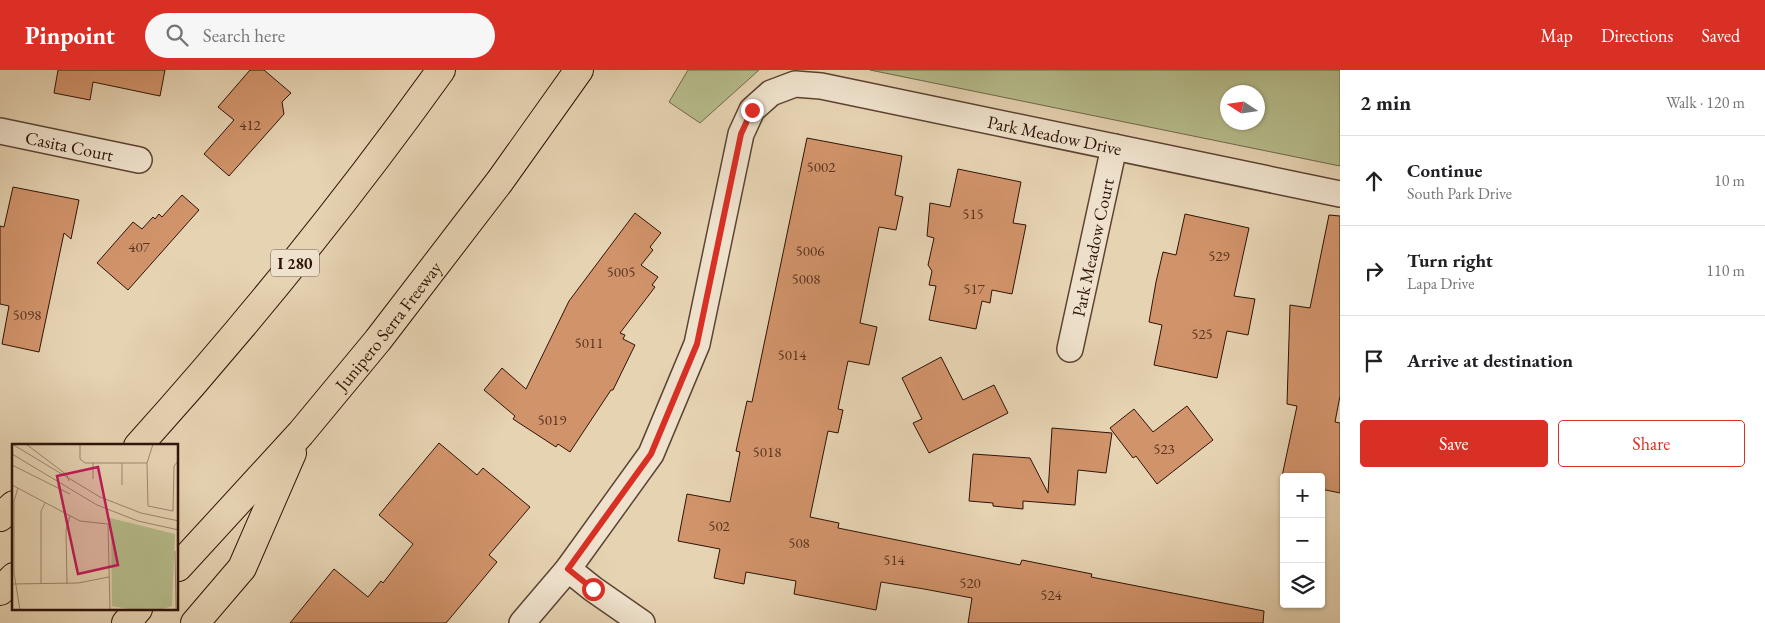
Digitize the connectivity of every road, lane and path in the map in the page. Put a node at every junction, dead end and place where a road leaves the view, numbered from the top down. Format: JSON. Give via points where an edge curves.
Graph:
{"nodes":[{"id":1,"x":441,"y":70,"type":"edge"},
{"id":2,"x":579,"y":70,"type":"edge"},
{"id":3,"x":0,"y":131,"type":"edge"},
{"id":4,"x":1114,"y":146,"type":"junction"},
{"id":5,"x":139,"y":160,"type":"dead end"},
{"id":6,"x":1340,"y":194,"type":"edge"},
{"id":7,"x":1070,"y":349,"type":"dead end"},
{"id":8,"x":301,"y":433,"type":"junction"},
{"id":9,"x":140,"y":444,"type":"edge"},
{"id":10,"x":12,"y":507,"type":"edge"},
{"id":11,"x":0,"y":517,"type":"edge"},
{"id":12,"x":179,"y":566,"type":"edge"},
{"id":13,"x":568,"y":569,"type":"junction"},
{"id":14,"x":12,"y":579,"type":"edge"},
{"id":15,"x":0,"y":591,"type":"edge"},
{"id":16,"x":137,"y":610,"type":"edge"},
{"id":17,"x":126,"y":623,"type":"edge"},
{"id":18,"x":195,"y":623,"type":"edge"},
{"id":19,"x":522,"y":623,"type":"edge"},
{"id":20,"x":642,"y":623,"type":"edge"}],
"edges":[{"from":1,"to":9,"type":"highway","number":"I 280","via":[[306,251]]},
{"from":2,"to":8,"type":"highway","name":"Junipero Serra Freeway","via":[[436,265]]},
{"from":3,"to":5,"type":"street","name":"Casita Court"},
{"from":4,"to":6,"type":"street","name":"Park Meadow Drive"},
{"from":4,"to":7,"type":"street","name":"Park Meadow Court"},
{"from":4,"to":13,"type":"street","name":"Park Meadow Drive","via":[[821,86],[795,84],[771,92],[752,110],[741,134],[697,344],[651,454]]},
{"from":8,"to":12,"type":"highway","name":"Junipero Serra Freeway"},
{"from":8,"to":18,"type":"highway","via":[[242,568]]},
{"from":10,"to":11,"type":"highway"},
{"from":13,"to":19,"type":"street"},
{"from":13,"to":20,"type":"street"},
{"from":14,"to":15,"type":"highway"},
{"from":16,"to":17,"type":"highway"}]}
